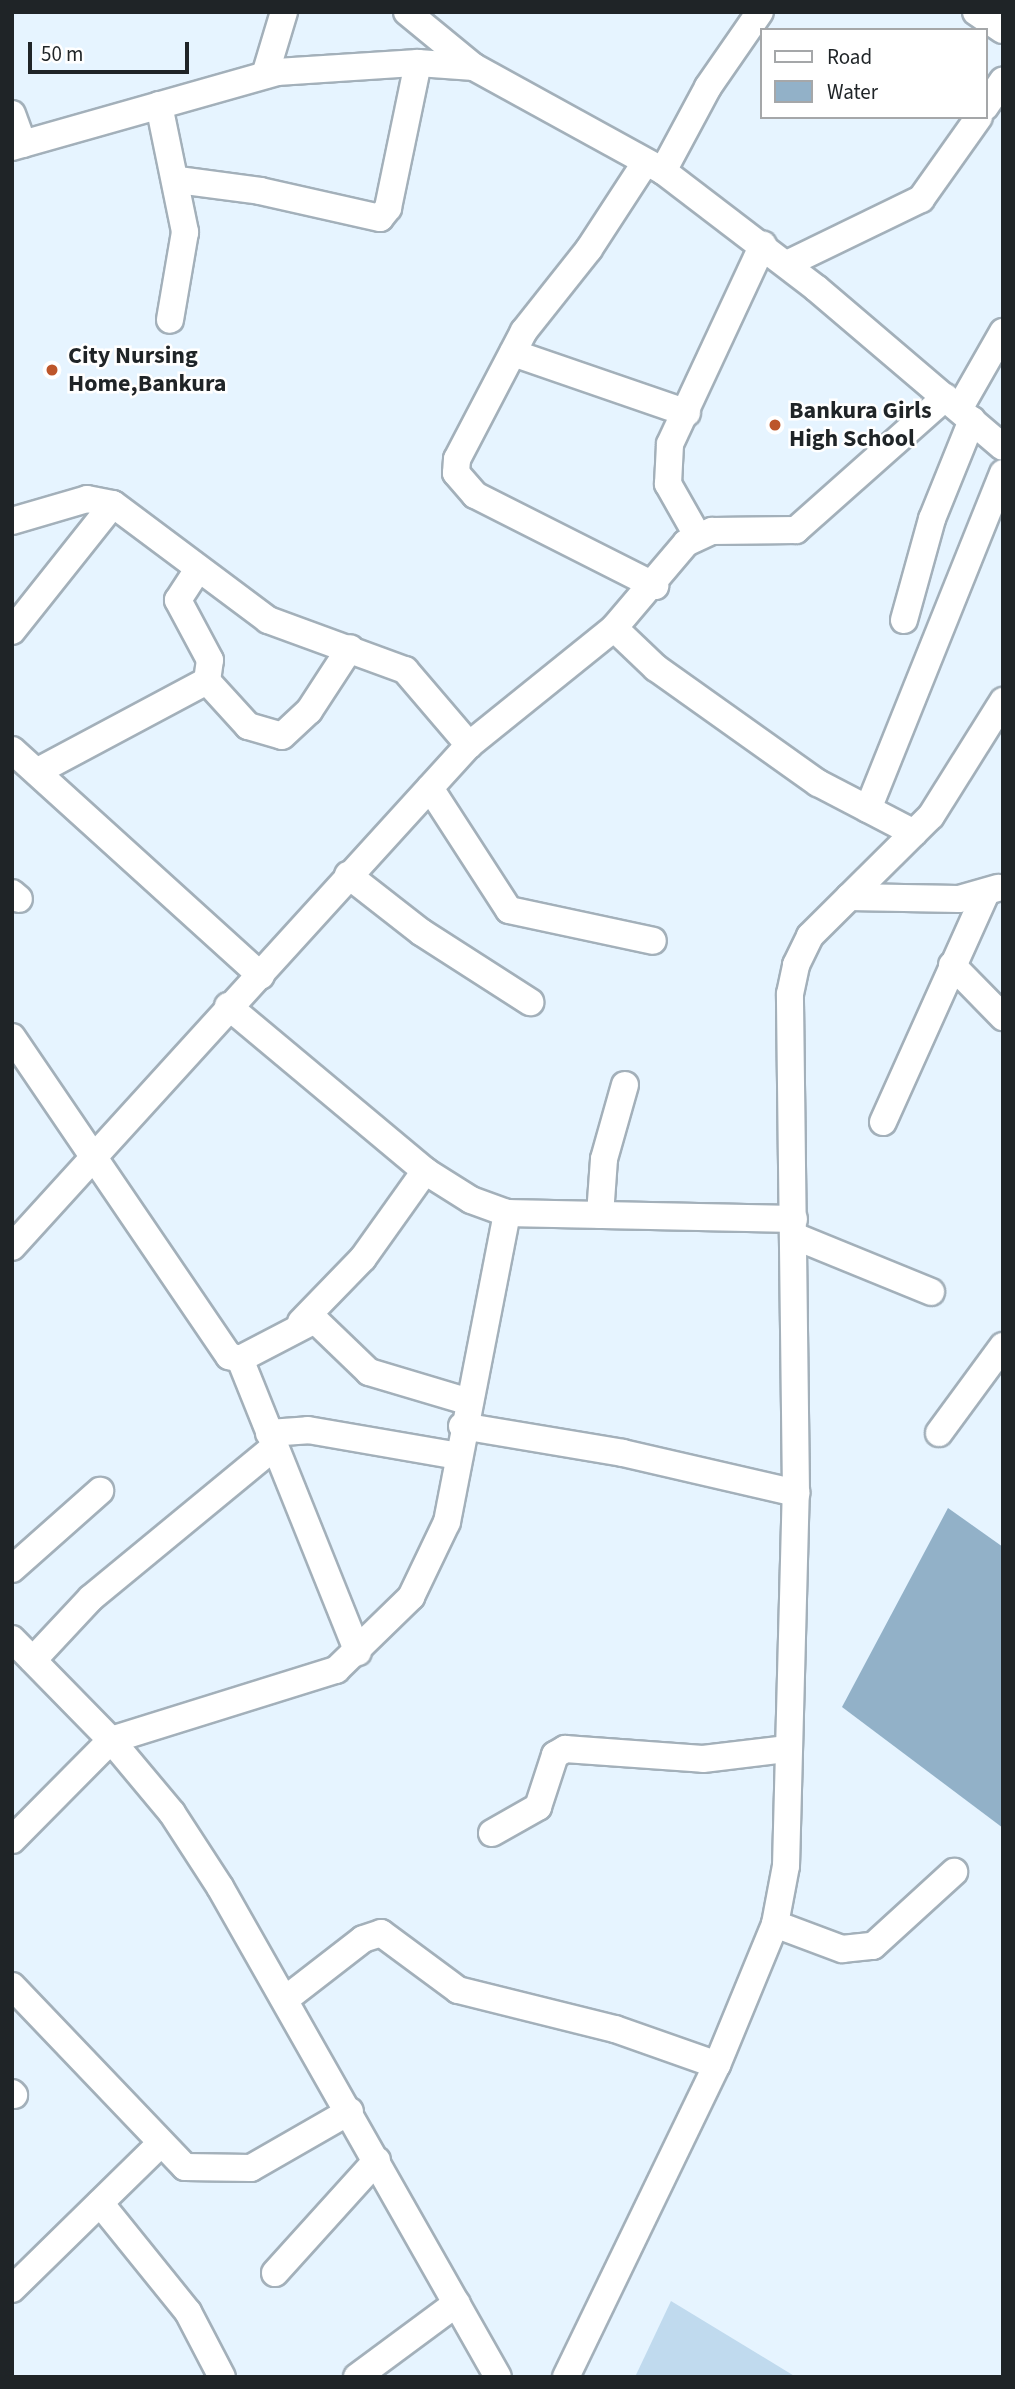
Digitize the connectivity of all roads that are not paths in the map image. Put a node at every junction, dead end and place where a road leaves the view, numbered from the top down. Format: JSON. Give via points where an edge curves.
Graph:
{"nodes":[{"id":1,"x":284,"y":12,"type":"edge"},
{"id":2,"x":407,"y":12,"type":"edge"},
{"id":3,"x":760,"y":12,"type":"edge"},
{"id":4,"x":976,"y":12,"type":"edge"},
{"id":5,"x":1003,"y":30,"type":"edge"},
{"id":6,"x":418,"y":63,"type":"junction"},
{"id":7,"x":474,"y":67,"type":"junction"},
{"id":8,"x":265,"y":75,"type":"junction"},
{"id":9,"x":1003,"y":80,"type":"edge"},
{"id":10,"x":987,"y":104,"type":"edge"},
{"id":11,"x":159,"y":105,"type":"junction"},
{"id":12,"x":12,"y":114,"type":"edge"},
{"id":13,"x":978,"y":119,"type":"edge"},
{"id":14,"x":18,"y":146,"type":"edge"},
{"id":15,"x":654,"y":167,"type":"junction"},
{"id":16,"x":178,"y":180,"type":"junction"},
{"id":17,"x":763,"y":245,"type":"junction"},
{"id":18,"x":787,"y":264,"type":"junction"},
{"id":19,"x":170,"y":320,"type":"dead end"},
{"id":20,"x":1003,"y":332,"type":"edge"},
{"id":21,"x":513,"y":353,"type":"junction"},
{"id":22,"x":959,"y":409,"type":"junction"},
{"id":23,"x":687,"y":413,"type":"junction"},
{"id":24,"x":1003,"y":447,"type":"edge"},
{"id":25,"x":1003,"y":473,"type":"edge"},
{"id":26,"x":113,"y":504,"type":"junction"},
{"id":27,"x":12,"y":521,"type":"edge"},
{"id":28,"x":697,"y":534,"type":"junction"},
{"id":29,"x":198,"y":569,"type":"junction"},
{"id":30,"x":655,"y":586,"type":"junction"},
{"id":31,"x":904,"y":620,"type":"dead end"},
{"id":32,"x":614,"y":628,"type":"junction"},
{"id":33,"x":12,"y":631,"type":"edge"},
{"id":34,"x":350,"y":648,"type":"junction"},
{"id":35,"x":207,"y":681,"type":"junction"},
{"id":36,"x":1003,"y":701,"type":"edge"},
{"id":37,"x":469,"y":745,"type":"junction"},
{"id":38,"x":12,"y":750,"type":"edge"},
{"id":39,"x":40,"y":770,"type":"junction"},
{"id":40,"x":430,"y":788,"type":"junction"},
{"id":41,"x":868,"y":809,"type":"junction"},
{"id":42,"x":914,"y":834,"type":"junction"},
{"id":43,"x":348,"y":875,"type":"junction"},
{"id":44,"x":994,"y":890,"type":"edge"},
{"id":45,"x":849,"y":897,"type":"junction"},
{"id":46,"x":653,"y":941,"type":"dead end"},
{"id":47,"x":952,"y":965,"type":"junction"},
{"id":48,"x":261,"y":976,"type":"junction"},
{"id":49,"x":530,"y":1002,"type":"dead end"},
{"id":50,"x":228,"y":1006,"type":"junction"},
{"id":51,"x":1003,"y":1017,"type":"edge"},
{"id":52,"x":12,"y":1037,"type":"edge"},
{"id":53,"x":625,"y":1084,"type":"dead end"},
{"id":54,"x":883,"y":1122,"type":"dead end"},
{"id":55,"x":98,"y":1158,"type":"junction"},
{"id":56,"x":425,"y":1171,"type":"junction"},
{"id":57,"x":507,"y":1213,"type":"junction"},
{"id":58,"x":600,"y":1214,"type":"junction"},
{"id":59,"x":794,"y":1227,"type":"junction"},
{"id":60,"x":12,"y":1247,"type":"edge"},
{"id":61,"x":932,"y":1292,"type":"dead end"},
{"id":62,"x":300,"y":1322,"type":"junction"},
{"id":63,"x":1003,"y":1346,"type":"edge"},
{"id":64,"x":240,"y":1359,"type":"junction"},
{"id":65,"x":464,"y":1414,"type":"junction"},
{"id":66,"x":939,"y":1433,"type":"dead end"},
{"id":67,"x":271,"y":1440,"type":"junction"},
{"id":68,"x":458,"y":1456,"type":"junction"},
{"id":69,"x":100,"y":1491,"type":"dead end"},
{"id":70,"x":796,"y":1493,"type":"junction"},
{"id":71,"x":12,"y":1569,"type":"edge"},
{"id":72,"x":12,"y":1639,"type":"edge"},
{"id":73,"x":358,"y":1653,"type":"junction"},
{"id":74,"x":33,"y":1660,"type":"junction"},
{"id":75,"x":111,"y":1740,"type":"junction"},
{"id":76,"x":787,"y":1749,"type":"junction"},
{"id":77,"x":492,"y":1833,"type":"dead end"},
{"id":78,"x":12,"y":1840,"type":"edge"},
{"id":79,"x":954,"y":1872,"type":"dead end"},
{"id":80,"x":775,"y":1924,"type":"junction"},
{"id":81,"x":12,"y":1986,"type":"edge"},
{"id":82,"x":287,"y":1998,"type":"junction"},
{"id":83,"x":717,"y":2065,"type":"junction"},
{"id":84,"x":350,"y":2111,"type":"junction"},
{"id":85,"x":159,"y":2145,"type":"junction"},
{"id":86,"x":377,"y":2160,"type":"junction"},
{"id":87,"x":100,"y":2203,"type":"junction"},
{"id":88,"x":275,"y":2273,"type":"dead end"},
{"id":89,"x":12,"y":2289,"type":"edge"},
{"id":90,"x":457,"y":2303,"type":"junction"},
{"id":91,"x":222,"y":2377,"type":"edge"},
{"id":92,"x":357,"y":2377,"type":"edge"},
{"id":93,"x":498,"y":2377,"type":"edge"},
{"id":94,"x":566,"y":2377,"type":"edge"}],
"edges":[{"from":1,"to":8,"type":"street"},
{"from":2,"to":7,"type":"street"},
{"from":3,"to":15,"type":"street"},
{"from":4,"to":5,"type":"street"},
{"from":6,"to":7,"type":"street"},
{"from":6,"to":8,"type":"street"},
{"from":6,"to":16,"type":"street","via":[[388,208],[380,218],[260,191]]},
{"from":7,"to":15,"type":"street"},
{"from":8,"to":11,"type":"street"},
{"from":9,"to":10,"type":"street"},
{"from":11,"to":14,"type":"street"},
{"from":11,"to":16,"type":"street"},
{"from":12,"to":14,"type":"street"},
{"from":13,"to":18,"type":"street","via":[[921,199]]},
{"from":15,"to":17,"type":"street"},
{"from":15,"to":21,"type":"street"},
{"from":16,"to":19,"type":"street","via":[[184,259]]},
{"from":17,"to":18,"type":"street"},
{"from":17,"to":23,"type":"street"},
{"from":18,"to":22,"type":"street"},
{"from":20,"to":22,"type":"street"},
{"from":21,"to":23,"type":"street"},
{"from":21,"to":30,"type":"street","via":[[457,459],[461,485]]},
{"from":22,"to":24,"type":"street"},
{"from":22,"to":28,"type":"street","via":[[796,530]]},
{"from":22,"to":31,"type":"street"},
{"from":23,"to":28,"type":"street","via":[[664,468]]},
{"from":25,"to":41,"type":"street"},
{"from":26,"to":27,"type":"street","via":[[87,499]]},
{"from":26,"to":29,"type":"street"},
{"from":26,"to":33,"type":"street"},
{"from":28,"to":30,"type":"street"},
{"from":29,"to":34,"type":"street","via":[[268,620]]},
{"from":29,"to":35,"type":"street","via":[[178,600],[210,660]]},
{"from":30,"to":32,"type":"street"},
{"from":32,"to":37,"type":"street"},
{"from":32,"to":41,"type":"street","via":[[656,668],[818,783]]},
{"from":34,"to":35,"type":"street","via":[[309,710],[282,736],[248,726]]},
{"from":34,"to":37,"type":"street","via":[[405,670]]},
{"from":35,"to":39,"type":"street"},
{"from":36,"to":42,"type":"street"},
{"from":37,"to":40,"type":"street"},
{"from":38,"to":39,"type":"street"},
{"from":39,"to":48,"type":"street"},
{"from":40,"to":43,"type":"street"},
{"from":40,"to":46,"type":"street","via":[[509,910]]},
{"from":41,"to":42,"type":"street"},
{"from":42,"to":45,"type":"street"},
{"from":43,"to":48,"type":"street"},
{"from":43,"to":49,"type":"street","via":[[421,932]]},
{"from":44,"to":45,"type":"street","via":[[958,899]]},
{"from":44,"to":47,"type":"street"},
{"from":45,"to":59,"type":"street","via":[[810,936],[790,994]]},
{"from":47,"to":51,"type":"street"},
{"from":47,"to":54,"type":"street"},
{"from":48,"to":50,"type":"street"},
{"from":50,"to":55,"type":"street"},
{"from":50,"to":56,"type":"street"},
{"from":52,"to":55,"type":"street"},
{"from":53,"to":58,"type":"street","via":[[604,1159]]},
{"from":55,"to":60,"type":"street"},
{"from":55,"to":64,"type":"street","via":[[207,1328],[229,1356]]},
{"from":56,"to":57,"type":"street","via":[[471,1200]]},
{"from":56,"to":62,"type":"street","via":[[363,1258]]},
{"from":57,"to":58,"type":"street"},
{"from":57,"to":65,"type":"street"},
{"from":58,"to":59,"type":"street"},
{"from":59,"to":61,"type":"street"},
{"from":59,"to":70,"type":"street"},
{"from":62,"to":64,"type":"street"},
{"from":62,"to":65,"type":"street","via":[[324,1325],[369,1372]]},
{"from":63,"to":66,"type":"street"},
{"from":64,"to":67,"type":"street"},
{"from":65,"to":68,"type":"street"},
{"from":65,"to":70,"type":"street"},
{"from":67,"to":68,"type":"street","via":[[308,1430]]},
{"from":67,"to":73,"type":"street"},
{"from":67,"to":74,"type":"street","via":[[91,1598]]},
{"from":68,"to":73,"type":"street","via":[[433,1561],[411,1597]]},
{"from":69,"to":71,"type":"street"},
{"from":70,"to":76,"type":"street"},
{"from":72,"to":74,"type":"street"},
{"from":73,"to":75,"type":"street","via":[[296,1687]]},
{"from":74,"to":75,"type":"street"},
{"from":75,"to":78,"type":"street"},
{"from":75,"to":82,"type":"street","via":[[172,1813]]},
{"from":76,"to":77,"type":"street","via":[[703,1759],[565,1749],[555,1755],[538,1807]]},
{"from":76,"to":80,"type":"street","via":[[786,1866]]},
{"from":79,"to":80,"type":"street","via":[[873,1946],[842,1949]]},
{"from":80,"to":83,"type":"street"},
{"from":81,"to":85,"type":"street"},
{"from":82,"to":83,"type":"street","via":[[363,1939],[381,1933],[458,1990],[615,2029]]},
{"from":82,"to":84,"type":"street"},
{"from":83,"to":94,"type":"street"},
{"from":84,"to":85,"type":"street","via":[[251,2168],[195,2170]]},
{"from":84,"to":86,"type":"street"},
{"from":85,"to":87,"type":"street"},
{"from":86,"to":88,"type":"street"},
{"from":86,"to":90,"type":"street"},
{"from":87,"to":89,"type":"street"},
{"from":87,"to":91,"type":"street","via":[[188,2312]]},
{"from":90,"to":92,"type":"street"},
{"from":90,"to":93,"type":"street"}]}
